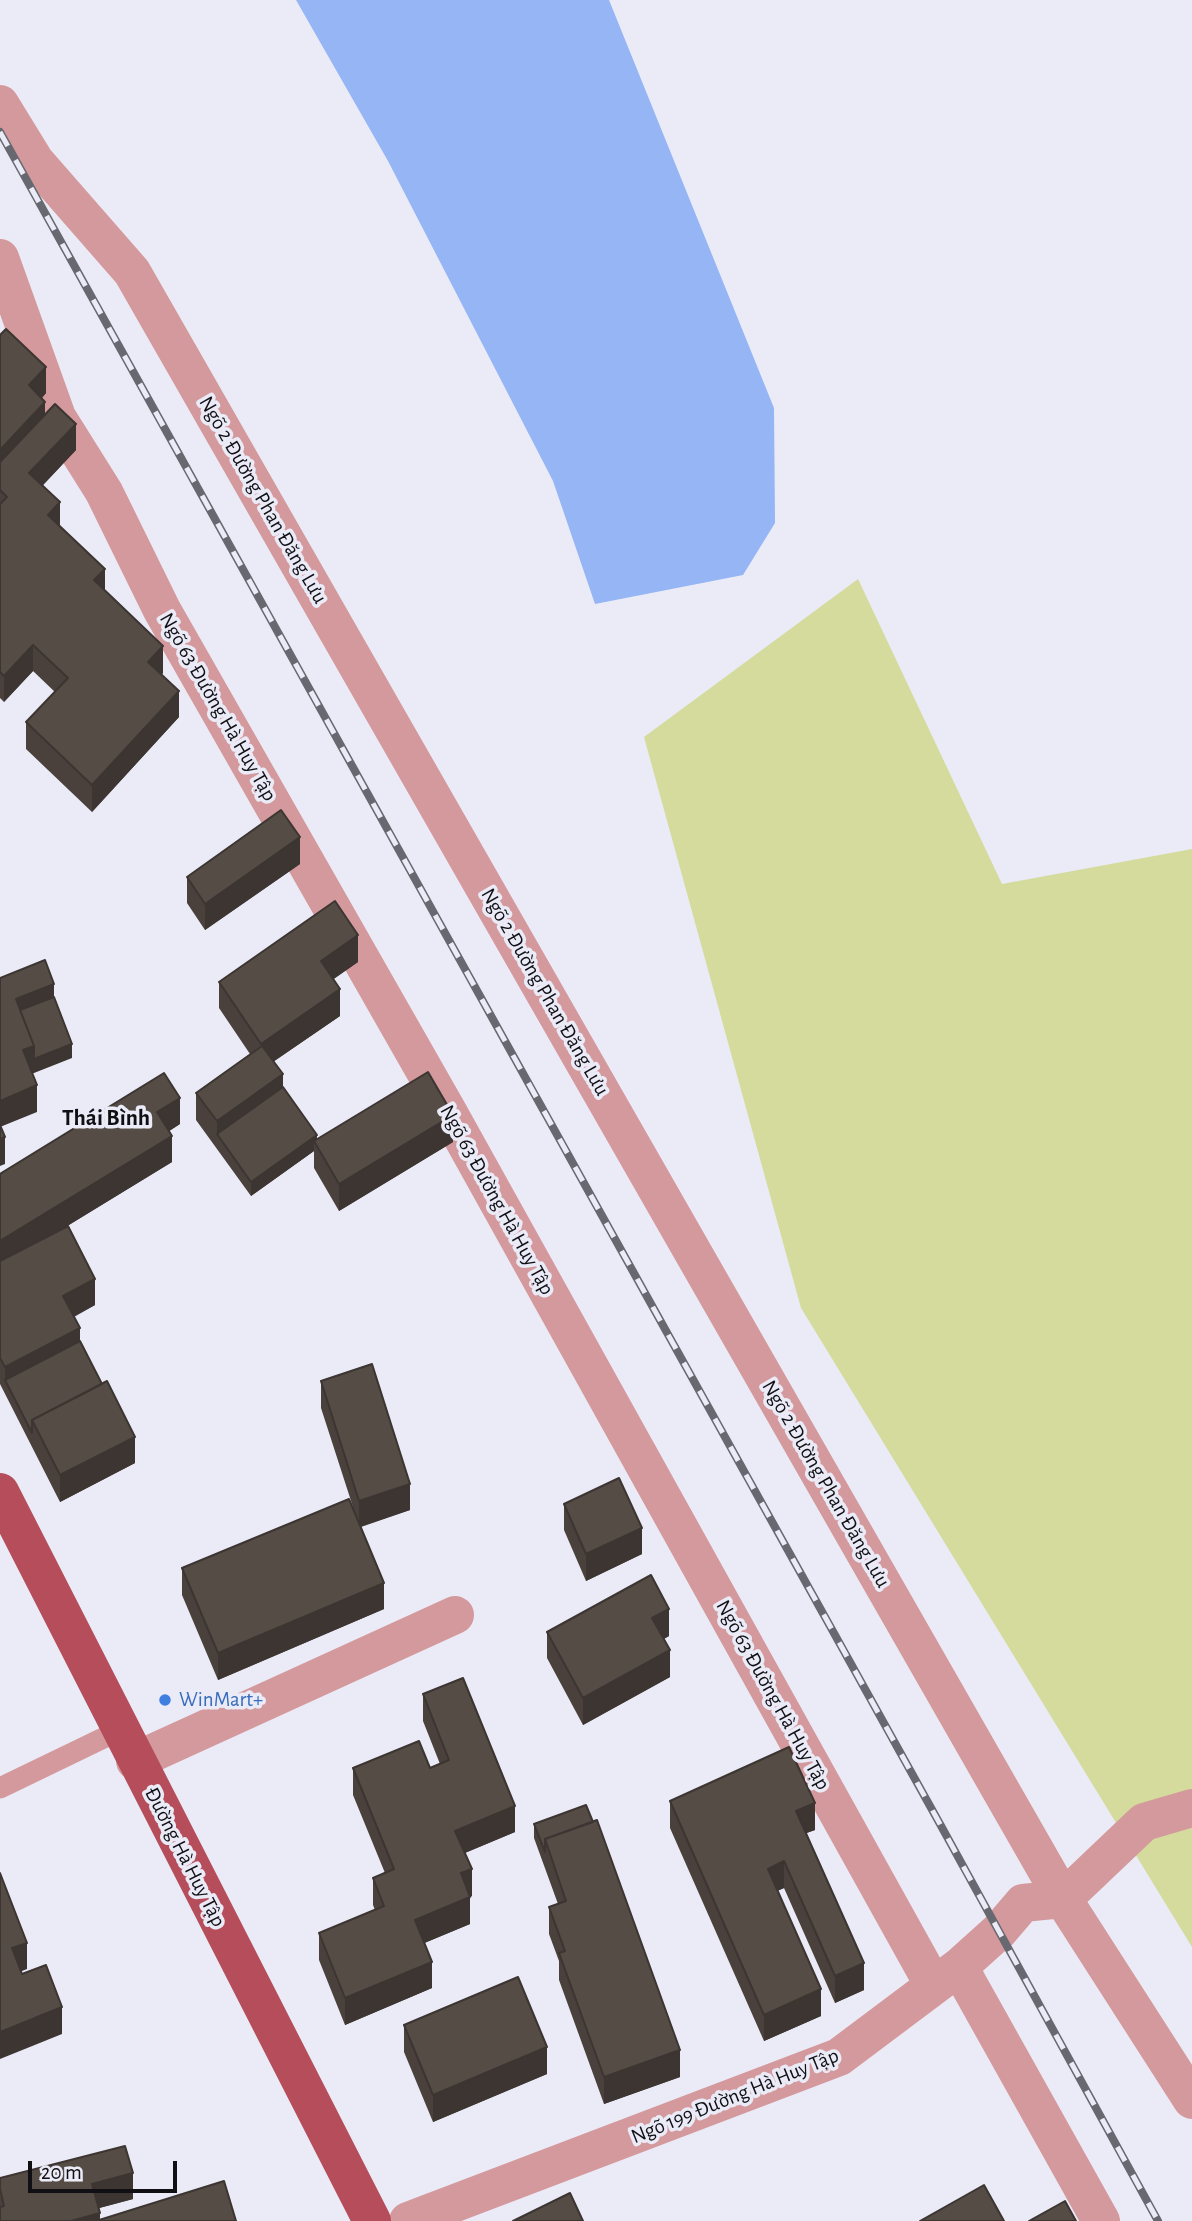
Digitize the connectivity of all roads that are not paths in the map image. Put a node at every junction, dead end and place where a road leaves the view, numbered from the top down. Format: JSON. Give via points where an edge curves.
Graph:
{"nodes":[{"id":1,"x":0,"y":104,"type":"edge"},
{"id":2,"x":0,"y":258,"type":"edge"},
{"id":3,"x":0,"y":1492,"type":"edge"},
{"id":4,"x":455,"y":1615,"type":"dead end"},
{"id":5,"x":128,"y":1746,"type":"junction"},
{"id":6,"x":0,"y":1788,"type":"edge"},
{"id":7,"x":1192,"y":1808,"type":"edge"},
{"id":8,"x":1063,"y":1899,"type":"junction"},
{"id":9,"x":947,"y":1976,"type":"junction"},
{"id":10,"x":1192,"y":2100,"type":"edge"},
{"id":11,"x":372,"y":2221,"type":"edge"},
{"id":12,"x":408,"y":2221,"type":"edge"},
{"id":13,"x":1101,"y":2221,"type":"edge"}],
"edges":[{"from":1,"to":8,"type":"street","name":"Ngõ 2 Đường Phan Đăng Lưu","via":[[35,161],[132,272]]},
{"from":2,"to":9,"type":"street","name":"Ngõ 63 Đường Hà Huy Tập","via":[[57,417],[104,492],[162,610]]},
{"from":3,"to":5,"type":"main road","name":"Đường Hà Huy Tập"},
{"from":4,"to":5,"type":"street"},
{"from":5,"to":6,"type":"lane"},
{"from":5,"to":11,"type":"main road","name":"Đường Hà Huy Tập"},
{"from":7,"to":8,"type":"street","via":[[1144,1822]]},
{"from":8,"to":9,"type":"street","name":"Ngõ 199 Đường Hà Huy Tập","via":[[1023,1903],[999,1931]]},
{"from":8,"to":10,"type":"street","name":"Ngõ 2 Đường Phan Đăng Lưu"},
{"from":9,"to":12,"type":"street","name":"Ngõ 199 Đường Hà Huy Tập","via":[[839,2057]]},
{"from":9,"to":13,"type":"street","name":"Ngõ 63 Đường Hà Huy Tập"}]}
